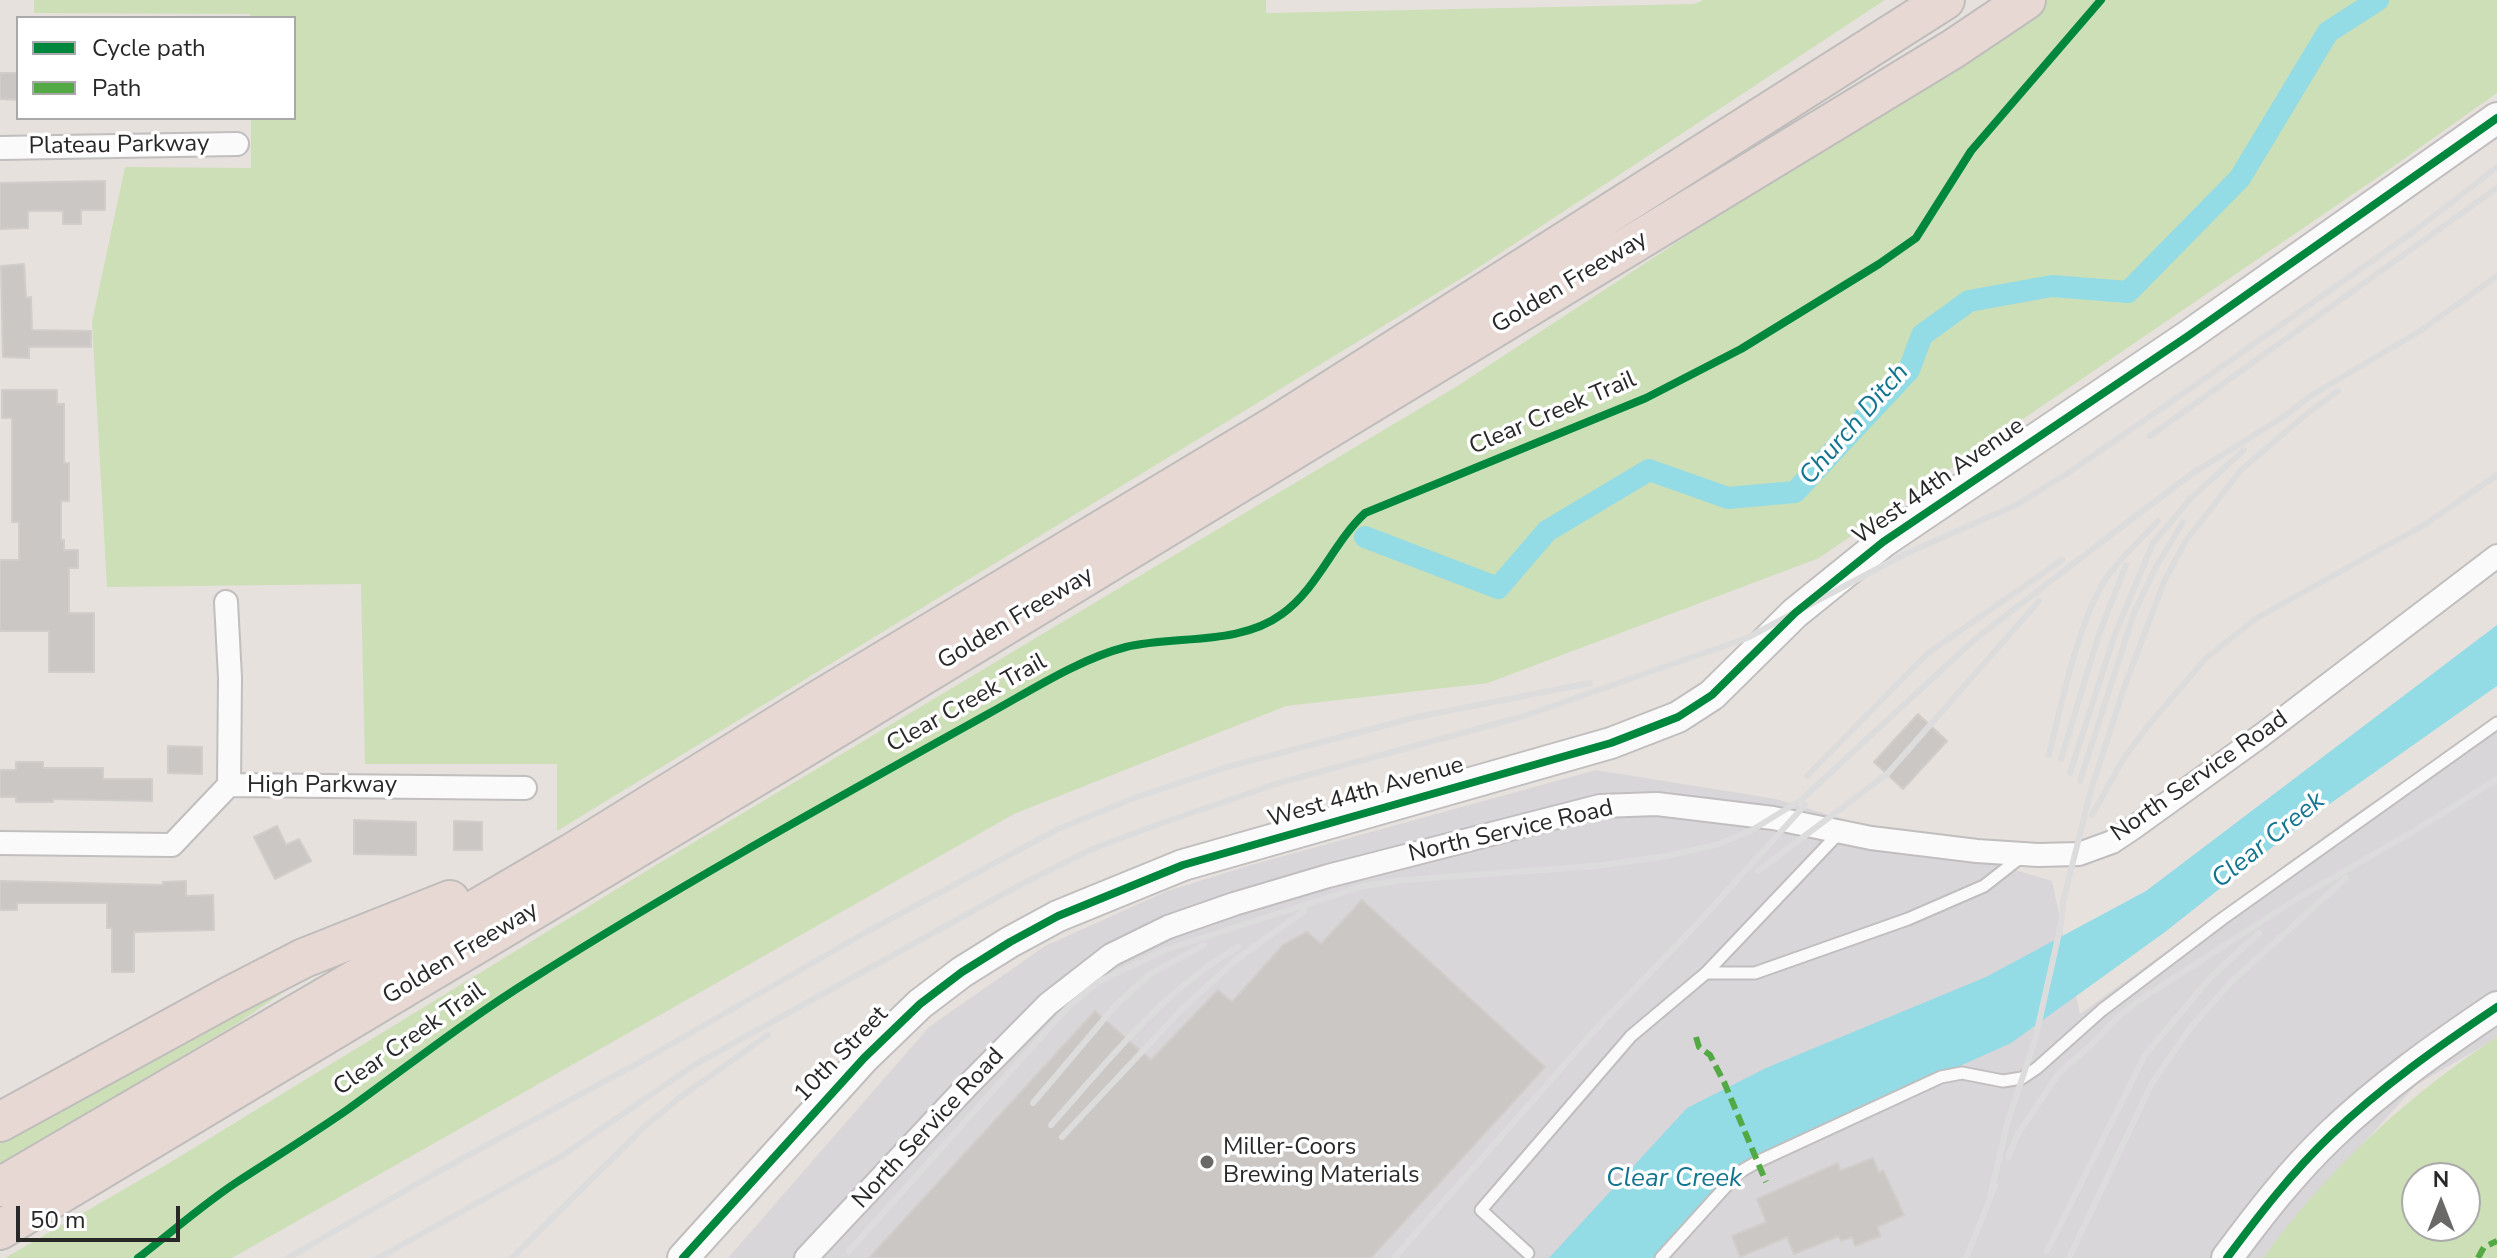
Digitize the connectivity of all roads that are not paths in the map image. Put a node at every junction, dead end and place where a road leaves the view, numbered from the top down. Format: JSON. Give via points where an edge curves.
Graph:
{"nodes":[{"id":1,"x":1945,"y":0,"type":"edge"},
{"id":2,"x":2026,"y":0,"type":"edge"},
{"id":3,"x":2497,"y":118,"type":"edge"},
{"id":4,"x":237,"y":144,"type":"dead end"},
{"id":5,"x":0,"y":148,"type":"edge"},
{"id":6,"x":2497,"y":556,"type":"edge"},
{"id":7,"x":226,"y":602,"type":"dead end"},
{"id":8,"x":2497,"y":723,"type":"edge"},
{"id":9,"x":229,"y":785,"type":"junction"},
{"id":10,"x":525,"y":788,"type":"dead end"},
{"id":11,"x":1841,"y":832,"type":"junction"},
{"id":12,"x":0,"y":843,"type":"edge"},
{"id":13,"x":572,"y":853,"type":"junction"},
{"id":14,"x":2024,"y":854,"type":"junction"},
{"id":15,"x":1058,"y":916,"type":"joint"},
{"id":16,"x":1706,"y":973,"type":"junction"},
{"id":17,"x":2497,"y":1007,"type":"edge"},
{"id":18,"x":0,"y":1122,"type":"edge"},
{"id":19,"x":0,"y":1187,"type":"edge"},
{"id":20,"x":0,"y":1230,"type":"edge"},
{"id":21,"x":1528,"y":1253,"type":"dead end"},
{"id":22,"x":683,"y":1258,"type":"edge"},
{"id":23,"x":806,"y":1258,"type":"edge"},
{"id":24,"x":1661,"y":1258,"type":"edge"},
{"id":25,"x":2227,"y":1258,"type":"edge"}],
"edges":[{"from":1,"to":13,"type":"highway","name":"Golden Freeway","via":[[1276,425]]},
{"from":2,"to":20,"type":"highway","name":"Golden Freeway","via":[[1367,407]]},
{"from":3,"to":15,"type":"street","name":"West 44th Avenue","via":[[1883,542],[1795,613],[1712,695],[1678,717],[1611,743],[1183,865]]},
{"from":4,"to":5,"type":"street","name":"Plateau Parkway"},
{"from":6,"to":14,"type":"street","name":"North Service Road","via":[[2112,842],[2079,854]]},
{"from":7,"to":9,"type":"street"},
{"from":8,"to":24,"type":"lane","via":[[2222,919],[2022,1078],[2003,1081],[1962,1073],[1941,1077],[1757,1162],[1738,1173]]},
{"from":9,"to":10,"type":"street","name":"High Parkway"},
{"from":9,"to":12,"type":"street","name":"High Parkway","via":[[172,845]]},
{"from":11,"to":14,"type":"street","name":"North Service Road"},
{"from":11,"to":16,"type":"lane"},
{"from":11,"to":23,"type":"street","name":"North Service Road","via":[[1657,804],[1600,806],[1328,876],[1168,927],[1111,955],[1048,1004]]},
{"from":13,"to":18,"type":"highway","via":[[304,958]]},
{"from":13,"to":19,"type":"highway","name":"Golden Freeway"},
{"from":14,"to":16,"type":"lane","via":[[1984,886],[1908,919],[1755,973]]},
{"from":15,"to":22,"type":"street","name":"10th Street","via":[[962,972],[920,1004],[864,1058]]},
{"from":16,"to":21,"type":"lane","via":[[1631,1036],[1481,1210]]},
{"from":17,"to":25,"type":"street","via":[[2384,1089],[2330,1136]]}]}
